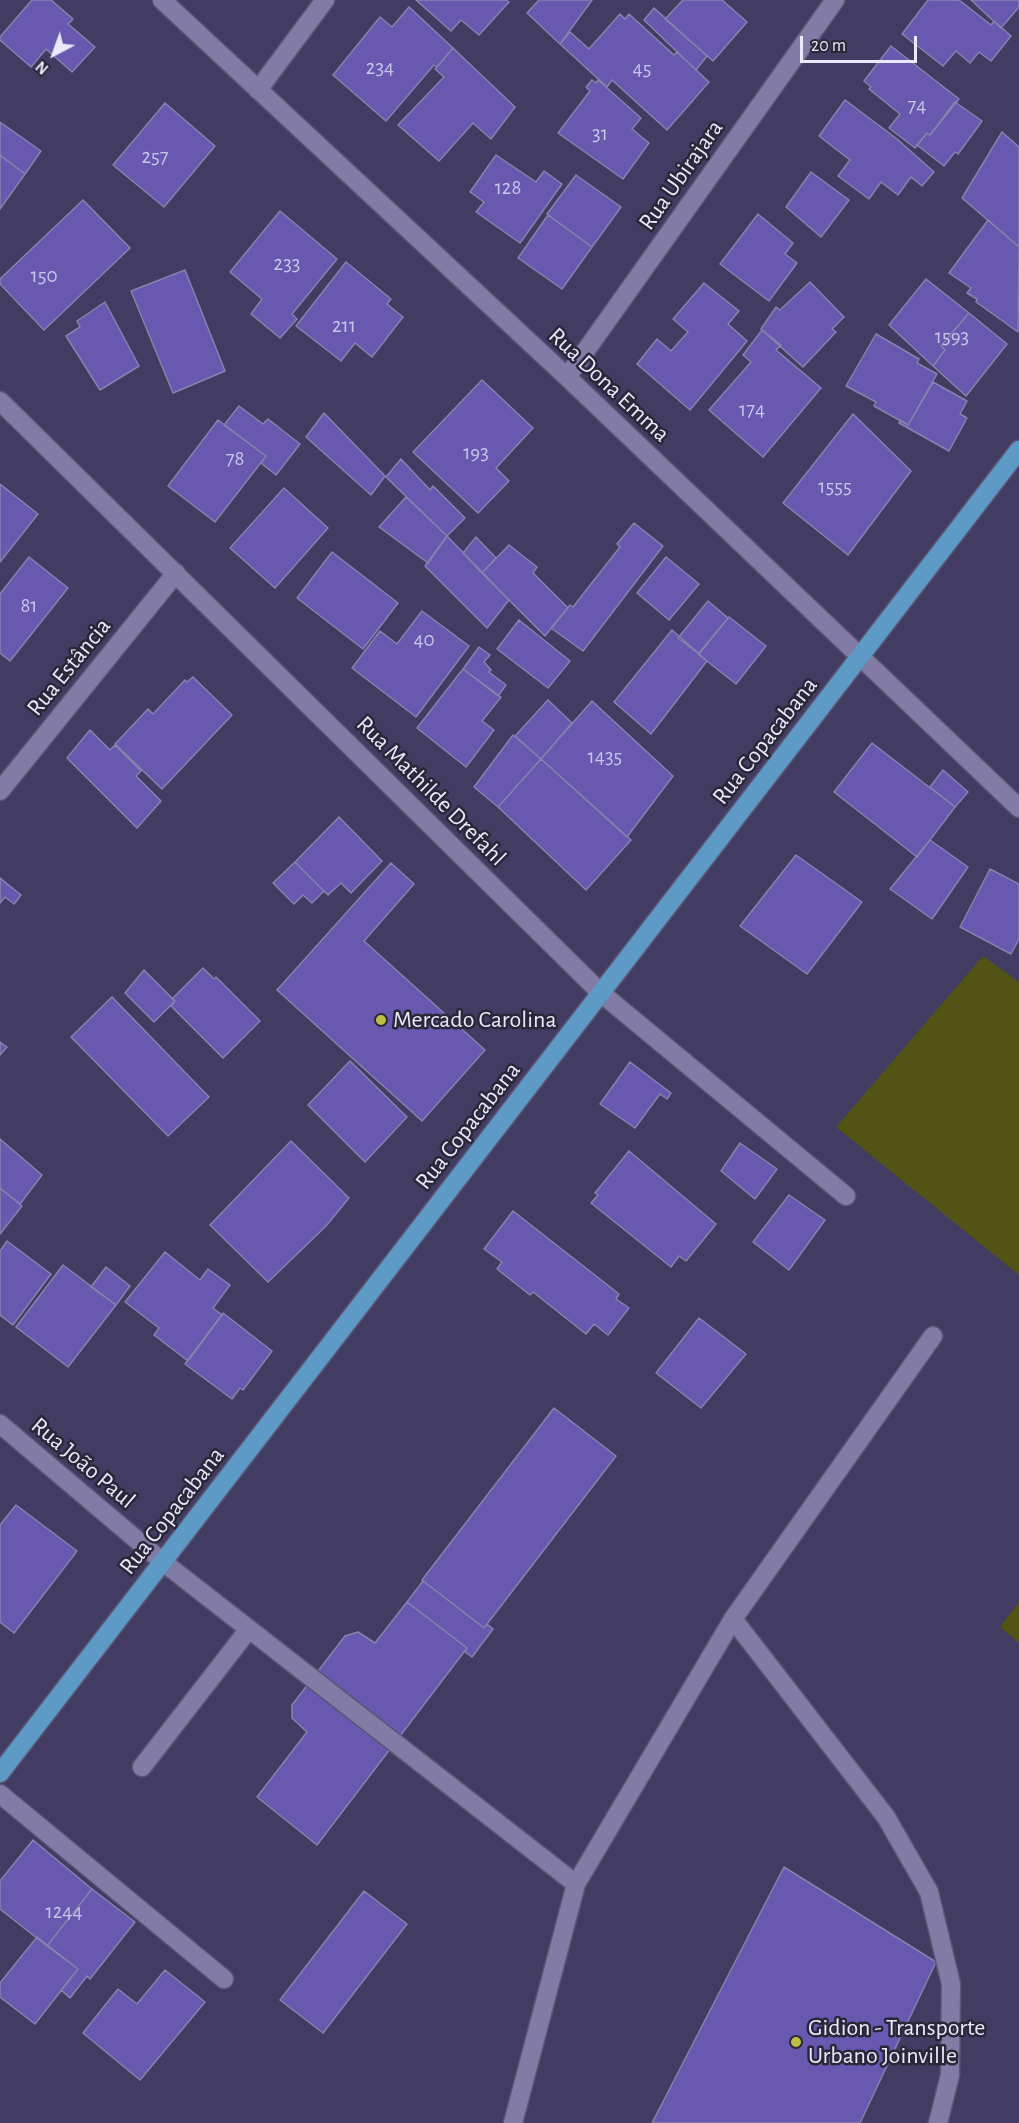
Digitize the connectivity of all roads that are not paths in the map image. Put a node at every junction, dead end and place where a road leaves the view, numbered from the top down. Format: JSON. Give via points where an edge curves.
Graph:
{"nodes":[{"id":1,"x":162,"y":0,"type":"edge"},
{"id":2,"x":325,"y":0,"type":"edge"},
{"id":3,"x":835,"y":0,"type":"edge"},
{"id":4,"x":258,"y":90,"type":"junction"},
{"id":5,"x":567,"y":377,"type":"junction"},
{"id":6,"x":0,"y":401,"type":"edge"},
{"id":7,"x":1019,"y":450,"type":"edge"},
{"id":8,"x":176,"y":573,"type":"junction"},
{"id":9,"x":860,"y":657,"type":"junction"},
{"id":10,"x":0,"y":791,"type":"edge"},
{"id":11,"x":1019,"y":808,"type":"edge"},
{"id":12,"x":601,"y":993,"type":"junction"},
{"id":13,"x":846,"y":1196,"type":"dead end"},
{"id":14,"x":933,"y":1336,"type":"dead end"},
{"id":15,"x":0,"y":1424,"type":"edge"},
{"id":16,"x":163,"y":1562,"type":"junction"},
{"id":17,"x":733,"y":1619,"type":"junction"},
{"id":18,"x":249,"y":1629,"type":"junction"},
{"id":19,"x":142,"y":1767,"type":"dead end"},
{"id":20,"x":0,"y":1773,"type":"edge"},
{"id":21,"x":0,"y":1794,"type":"edge"},
{"id":22,"x":576,"y":1884,"type":"junction"},
{"id":23,"x":224,"y":1979,"type":"dead end"},
{"id":24,"x":513,"y":2123,"type":"edge"},
{"id":25,"x":938,"y":2123,"type":"edge"}],
"edges":[{"from":1,"to":4,"type":"street","name":"Rua Dona Emma"},
{"from":2,"to":4,"type":"street"},
{"from":3,"to":5,"type":"street","name":"Rua Ubirajara"},
{"from":4,"to":5,"type":"street","name":"Rua Dona Emma"},
{"from":5,"to":9,"type":"street","name":"Rua Dona Emma"},
{"from":6,"to":8,"type":"street","name":"Rua Mathilde Drefahl"},
{"from":7,"to":9,"type":"main road","name":"Rua Copacabana"},
{"from":8,"to":10,"type":"street","name":"Rua Estância"},
{"from":8,"to":12,"type":"street","name":"Rua Mathilde Drefahl"},
{"from":9,"to":11,"type":"street","name":"Rua Dona Emma"},
{"from":9,"to":12,"type":"main road","name":"Rua Copacabana"},
{"from":12,"to":13,"type":"street","name":"Rua Mathilde Drefahl"},
{"from":12,"to":16,"type":"main road","name":"Rua Copacabana"},
{"from":14,"to":17,"type":"street"},
{"from":15,"to":16,"type":"street","name":"Rua João Paul"},
{"from":16,"to":18,"type":"street","name":"Rua João Paul"},
{"from":16,"to":20,"type":"main road","name":"Rua Copacabana"},
{"from":17,"to":22,"type":"street"},
{"from":17,"to":25,"type":"street","via":[[886,1817],[930,1892],[951,1984],[951,2075]]},
{"from":18,"to":19,"type":"street"},
{"from":18,"to":22,"type":"street","name":"Rua João Paul"},
{"from":21,"to":23,"type":"street"},
{"from":22,"to":24,"type":"street"}]}
